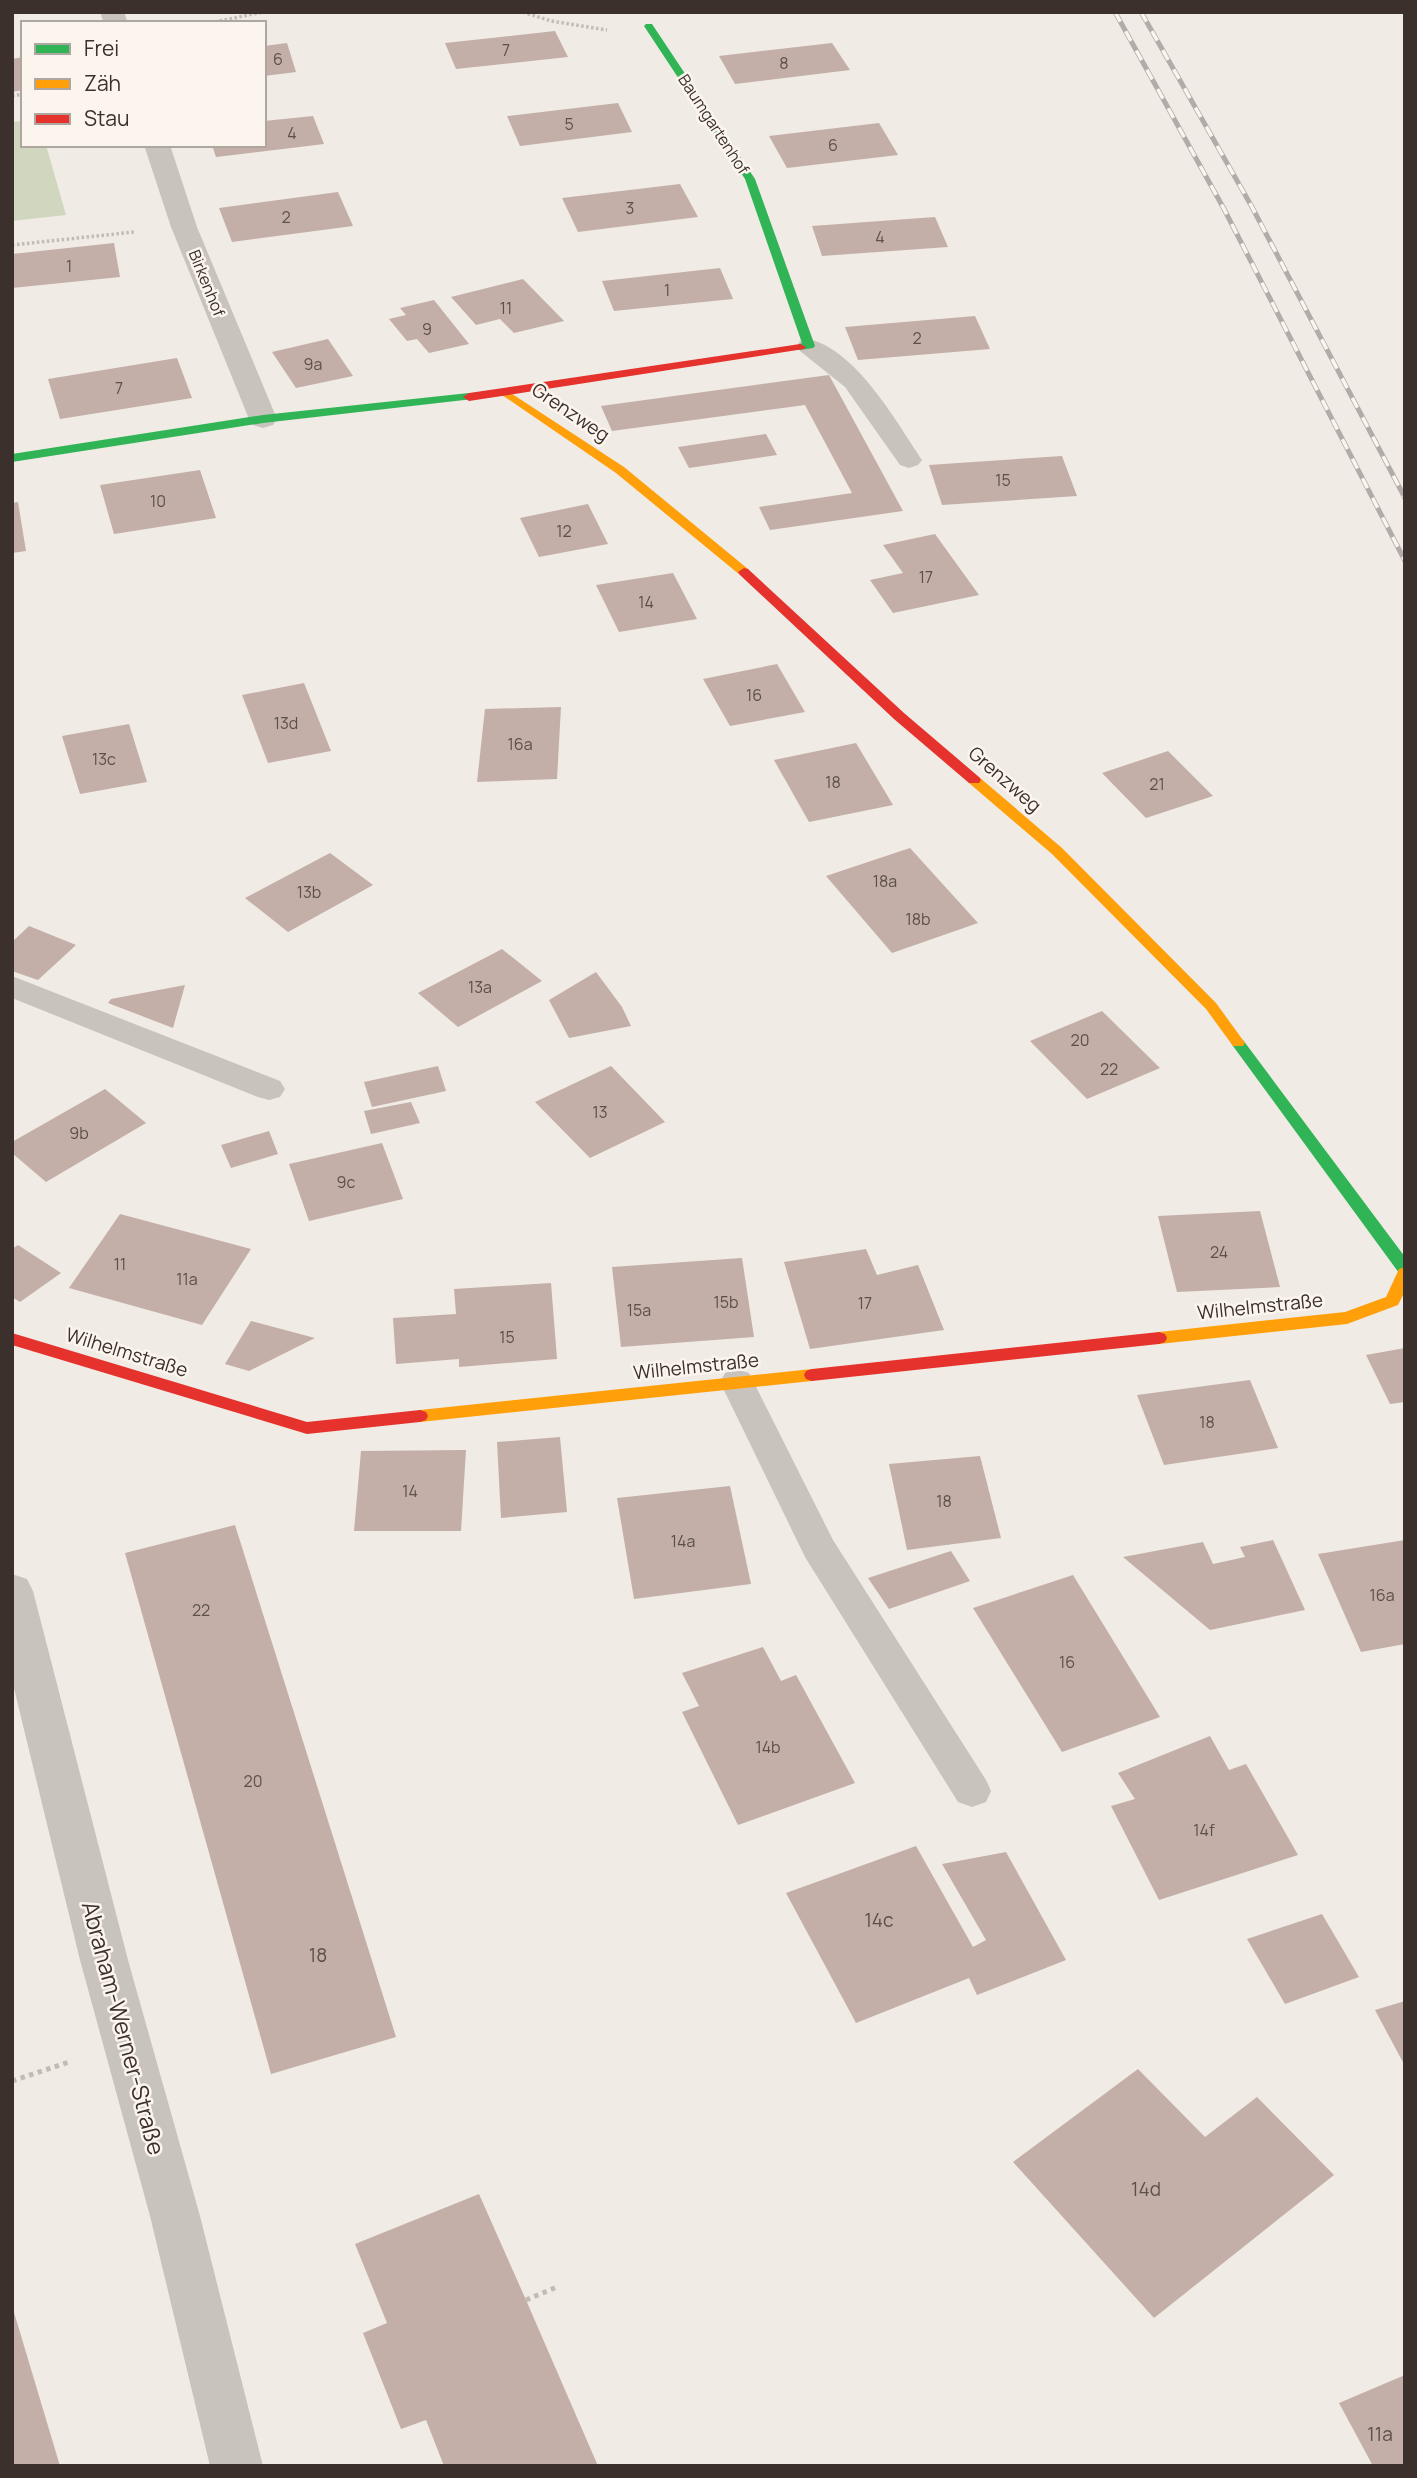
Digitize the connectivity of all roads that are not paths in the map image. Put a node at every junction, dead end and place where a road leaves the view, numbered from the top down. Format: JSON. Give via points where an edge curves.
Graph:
{"nodes":[{"id":1,"x":649,"y":26,"type":"road end"},
{"id":2,"x":158,"y":147,"type":"edge"},
{"id":3,"x":809,"y":346,"type":"junction"},
{"id":4,"x":506,"y":393,"type":"junction"},
{"id":5,"x":263,"y":419,"type":"junction"},
{"id":6,"x":12,"y":458,"type":"edge"},
{"id":7,"x":909,"y":460,"type":"dead end"},
{"id":8,"x":12,"y":986,"type":"edge"},
{"id":9,"x":269,"y":1089,"type":"dead end"},
{"id":10,"x":1405,"y":1271,"type":"edge"},
{"id":11,"x":1392,"y":1301,"type":"joint"},
{"id":12,"x":12,"y":1339,"type":"edge"},
{"id":13,"x":737,"y":1382,"type":"junction"},
{"id":14,"x":12,"y":1591,"type":"edge"},
{"id":15,"x":972,"y":1791,"type":"dead end"},
{"id":16,"x":237,"y":2466,"type":"edge"}],
"edges":[{"from":1,"to":3,"type":"street","name":"Baumgartenhof","via":[[750,179]]},
{"from":2,"to":5,"type":"street","name":"Birkenhof","via":[[184,227]]},
{"from":3,"to":4,"type":"street","name":"Grenzweg"},
{"from":3,"to":7,"type":"lane","via":[[848,373]]},
{"from":4,"to":5,"type":"street","name":"Grenzweg"},
{"from":4,"to":10,"type":"street","name":"Grenzweg","via":[[620,470],[739,568],[899,716],[1056,851],[1211,1006]]},
{"from":5,"to":6,"type":"street","name":"Grenzweg"},
{"from":8,"to":9,"type":"lane"},
{"from":10,"to":11,"type":"street","name":"Grenzweg"},
{"from":11,"to":13,"type":"street","name":"Wilhelmstraße","via":[[1347,1318]]},
{"from":12,"to":13,"type":"street","name":"Wilhelmstraße","via":[[307,1428]]},
{"from":13,"to":15,"type":"lane","via":[[818,1547]]},
{"from":14,"to":16,"type":"street","name":"Abraham-Werner-Straße"}]}
